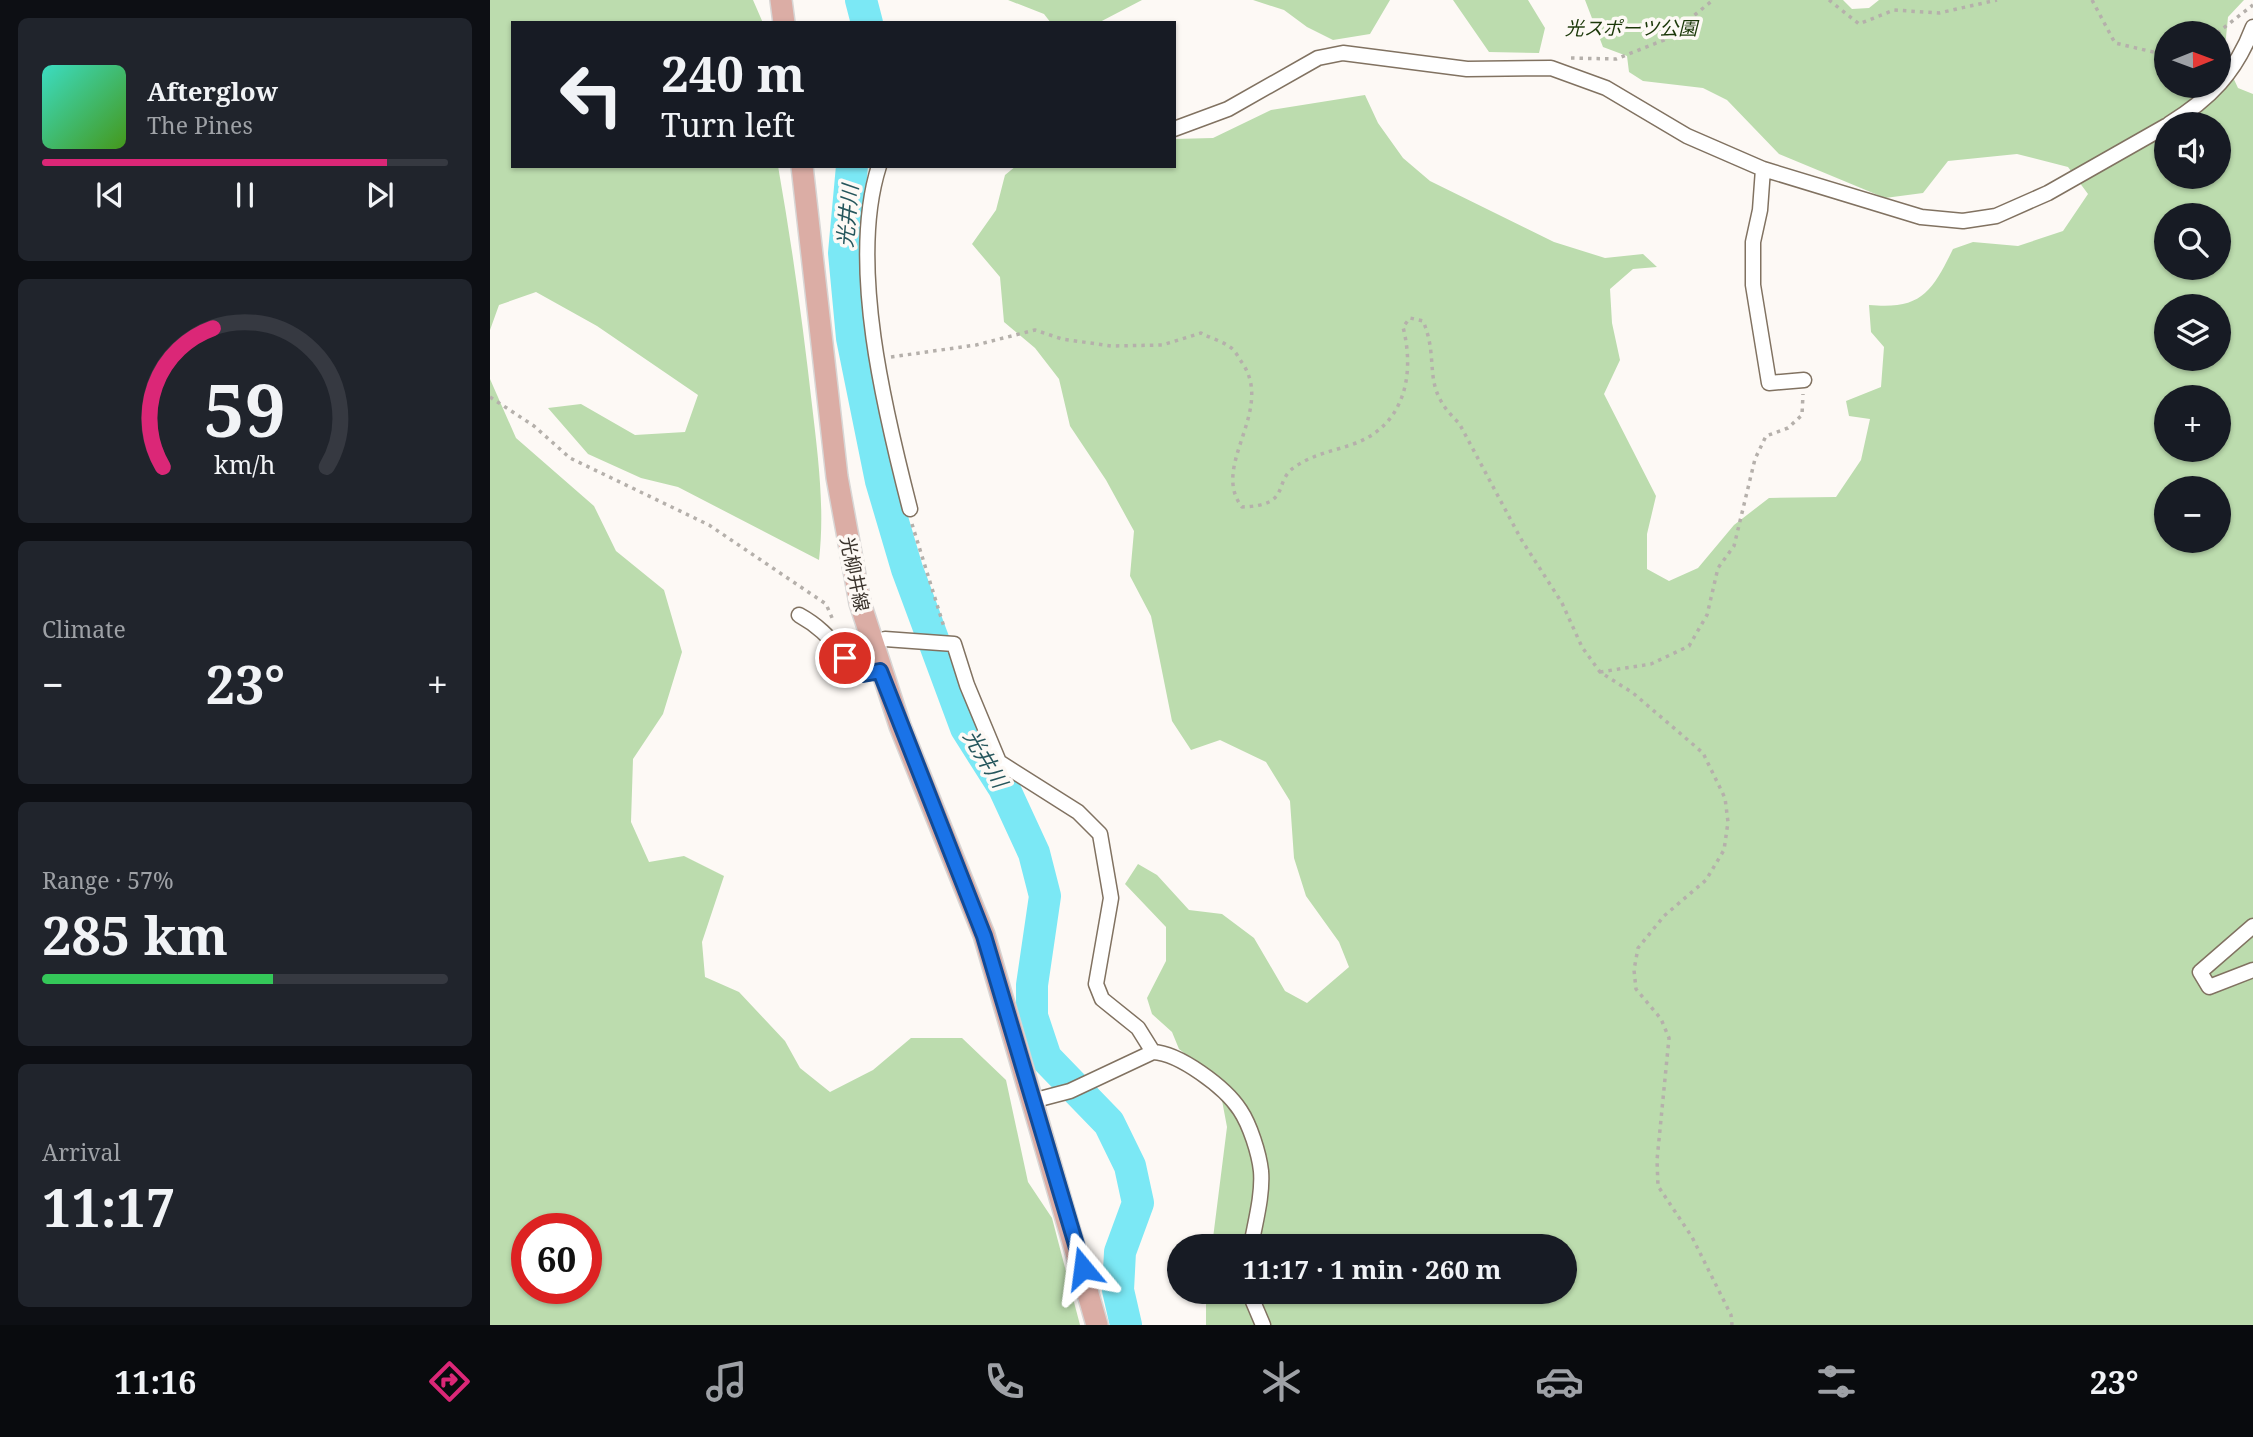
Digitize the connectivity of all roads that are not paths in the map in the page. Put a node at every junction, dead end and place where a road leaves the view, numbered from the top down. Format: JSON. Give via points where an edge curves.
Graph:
{"nodes":[{"id":1,"x":781,"y":0,"type":"edge"},
{"id":2,"x":784,"y":21,"type":"edge"},
{"id":3,"x":2253,"y":27,"type":"edge"},
{"id":4,"x":2189,"y":112,"type":"edge"},
{"id":5,"x":1176,"y":128,"type":"edge"},
{"id":6,"x":2154,"y":133,"type":"edge"},
{"id":7,"x":802,"y":168,"type":"edge"},
{"id":8,"x":879,"y":168,"type":"edge"},
{"id":9,"x":1762,"y":169,"type":"junction"},
{"id":10,"x":1804,"y":380,"type":"road end"},
{"id":11,"x":910,"y":509,"type":"road end"},
{"id":12,"x":799,"y":615,"type":"dead end"},
{"id":13,"x":872,"y":643,"type":"junction"},
{"id":14,"x":880,"y":671,"type":"junction"},
{"id":15,"x":2253,"y":926,"type":"edge"},
{"id":16,"x":2253,"y":970,"type":"edge"},
{"id":17,"x":1153,"y":1052,"type":"junction"},
{"id":18,"x":1032,"y":1101,"type":"junction"},
{"id":19,"x":1253,"y":1234,"type":"edge"},
{"id":20,"x":1252,"y":1304,"type":"edge"},
{"id":21,"x":1097,"y":1325,"type":"edge"},
{"id":22,"x":1263,"y":1325,"type":"edge"}],
"edges":[{"from":1,"to":2,"type":"main road"},
{"from":3,"to":4,"type":"street","via":[[2228,78]]},
{"from":5,"to":9,"type":"street","via":[[1228,109],[1318,58],[1343,53],[1467,69],[1551,68],[1606,88],[1687,136]]},
{"from":6,"to":9,"type":"street","via":[[2048,193],[1996,216],[1963,221],[1922,217]]},
{"from":7,"to":13,"type":"main road","name":"光柳井線","via":[[837,477]]},
{"from":8,"to":11,"type":"street","via":[[872,202],[869,291]]},
{"from":9,"to":10,"type":"street","via":[[1753,285],[1769,383]]},
{"from":12,"to":14,"type":"street","via":[[829,635],[863,674]]},
{"from":13,"to":14,"type":"main road","name":"光柳井線"},
{"from":13,"to":17,"type":"street","via":[[885,639],[954,644],[999,762],[1078,812],[1100,834],[1111,898],[1096,984],[1102,999],[1138,1028]]},
{"from":14,"to":18,"type":"main road","name":"光柳井線","via":[[984,936]]},
{"from":15,"to":16,"type":"street","via":[[2200,972],[2209,987]]},
{"from":17,"to":18,"type":"street","via":[[1070,1091]]},
{"from":17,"to":19,"type":"street","via":[[1167,1052],[1208,1079],[1240,1110],[1261,1172]]},
{"from":18,"to":21,"type":"main road","name":"光柳井線"},
{"from":20,"to":22,"type":"street"}]}
